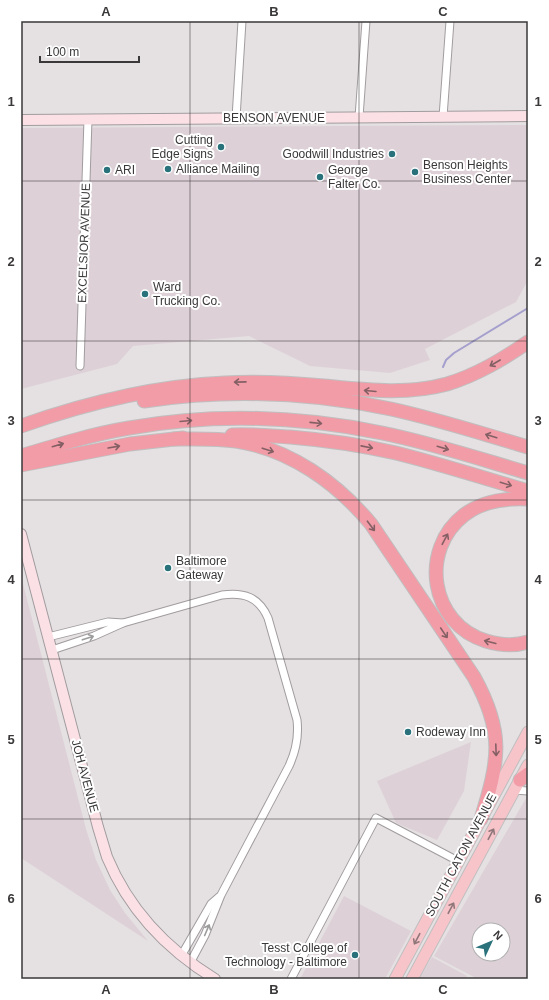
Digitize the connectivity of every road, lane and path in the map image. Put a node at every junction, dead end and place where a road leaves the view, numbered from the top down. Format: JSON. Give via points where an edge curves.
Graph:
{"nodes":[{"id":1,"x":242,"y":21,"type":"edge"},
{"id":2,"x":366,"y":21,"type":"edge"},
{"id":3,"x":450,"y":21,"type":"edge"},
{"id":4,"x":528,"y":116,"type":"edge"},
{"id":5,"x":359,"y":117,"type":"junction"},
{"id":6,"x":443,"y":117,"type":"junction"},
{"id":7,"x":236,"y":118,"type":"junction"},
{"id":8,"x":21,"y":120,"type":"edge"},
{"id":9,"x":88,"y":120,"type":"junction"},
{"id":10,"x":528,"y":342,"type":"edge"},
{"id":11,"x":80,"y":366,"type":"dead end"},
{"id":12,"x":21,"y":427,"type":"edge"},
{"id":13,"x":174,"y":439,"type":"junction"},
{"id":14,"x":528,"y":447,"type":"edge"},
{"id":15,"x":21,"y":456,"type":"edge"},
{"id":16,"x":21,"y":465,"type":"edge"},
{"id":17,"x":528,"y":474,"type":"edge"},
{"id":18,"x":528,"y":491,"type":"edge"},
{"id":19,"x":528,"y":499,"type":"edge"},
{"id":20,"x":21,"y":534,"type":"edge"},
{"id":21,"x":123,"y":623,"type":"junction"},
{"id":22,"x":48,"y":637,"type":"junction"},
{"id":23,"x":528,"y":642,"type":"edge"},
{"id":24,"x":52,"y":650,"type":"junction"},
{"id":25,"x":528,"y":732,"type":"edge"},
{"id":26,"x":528,"y":765,"type":"edge"},
{"id":27,"x":521,"y":782,"type":"edge"},
{"id":28,"x":528,"y":791,"type":"edge"},
{"id":29,"x":481,"y":819,"type":"junction"},
{"id":30,"x":458,"y":861,"type":"junction"},
{"id":31,"x":221,"y":895,"type":"junction"},
{"id":32,"x":181,"y":956,"type":"junction"},
{"id":33,"x":190,"y":963,"type":"junction"},
{"id":34,"x":215,"y":979,"type":"edge"},
{"id":35,"x":291,"y":979,"type":"edge"},
{"id":36,"x":395,"y":979,"type":"edge"},
{"id":37,"x":412,"y":979,"type":"edge"}],
"edges":[{"from":1,"to":7,"type":"street"},
{"from":2,"to":5,"type":"street"},
{"from":3,"to":6,"type":"street"},
{"from":4,"to":6,"type":"street","name":"BENSON AVENUE"},
{"from":5,"to":6,"type":"street","name":"BENSON AVENUE"},
{"from":5,"to":7,"type":"street","name":"BENSON AVENUE"},
{"from":7,"to":9,"type":"street","name":"BENSON AVENUE"},
{"from":8,"to":9,"type":"street","name":"BENSON AVENUE"},
{"from":9,"to":11,"type":"street","name":"EXCELSIOR AVENUE"},
{"from":10,"to":12,"type":"highway","one_way":true,"via":[[486,368],[448,384],[428,388],[383,392],[275,382],[200,384],[112,400],[44,418]]},
{"from":14,"to":12,"type":"highway","one_way":true,"via":[[390,409],[341,400],[274,394],[200,395],[152,400],[92,410]]},
{"from":16,"to":13,"type":"highway","one_way":true,"via":[[130,444]]},
{"from":13,"to":18,"type":"highway","one_way":true,"via":[[236,435],[269,436],[361,446],[434,463]]},
{"from":13,"to":29,"type":"highway","one_way":true,"via":[[236,441],[279,454],[303,466],[339,491],[371,524],[484,695],[496,736],[497,757]]},
{"from":15,"to":17,"type":"highway","one_way":true,"via":[[135,427],[201,420],[271,419],[383,433]]},
{"from":23,"to":19,"type":"highway","one_way":true,"via":[[509,645],[493,643],[463,630],[451,617],[442,601],[436,572],[438,555],[444,539],[453,525],[465,514],[497,501]]},
{"from":20,"to":22,"type":"street","name":"JOH AVENUE"},
{"from":21,"to":22,"type":"street","via":[[108,622]]},
{"from":24,"to":21,"type":"street","one_way":true},
{"from":21,"to":31,"type":"street","via":[[233,594],[257,601],[268,618],[297,720],[295,753]]},
{"from":22,"to":24,"type":"street","name":"JOH AVENUE"},
{"from":24,"to":32,"type":"street","name":"JOH AVENUE","via":[[107,856],[134,906],[148,924]]},
{"from":25,"to":29,"type":"main road","name":"SOUTH CATON AVENUE"},
{"from":26,"to":27,"type":"main road","name":"SOUTH CATON AVENUE"},
{"from":27,"to":28,"type":"street"},
{"from":37,"to":27,"type":"main road","name":"SOUTH CATON AVENUE","one_way":true},
{"from":29,"to":30,"type":"main road","name":"SOUTH CATON AVENUE"},
{"from":30,"to":35,"type":"street","via":[[376,818]]},
{"from":30,"to":36,"type":"main road","name":"SOUTH CATON AVENUE","one_way":true},
{"from":31,"to":32,"type":"street","via":[[211,904]]},
{"from":33,"to":31,"type":"street","one_way":true,"via":[[205,935]]},
{"from":32,"to":33,"type":"street","name":"JOH AVENUE"},
{"from":33,"to":34,"type":"street","name":"JOH AVENUE"}]}
